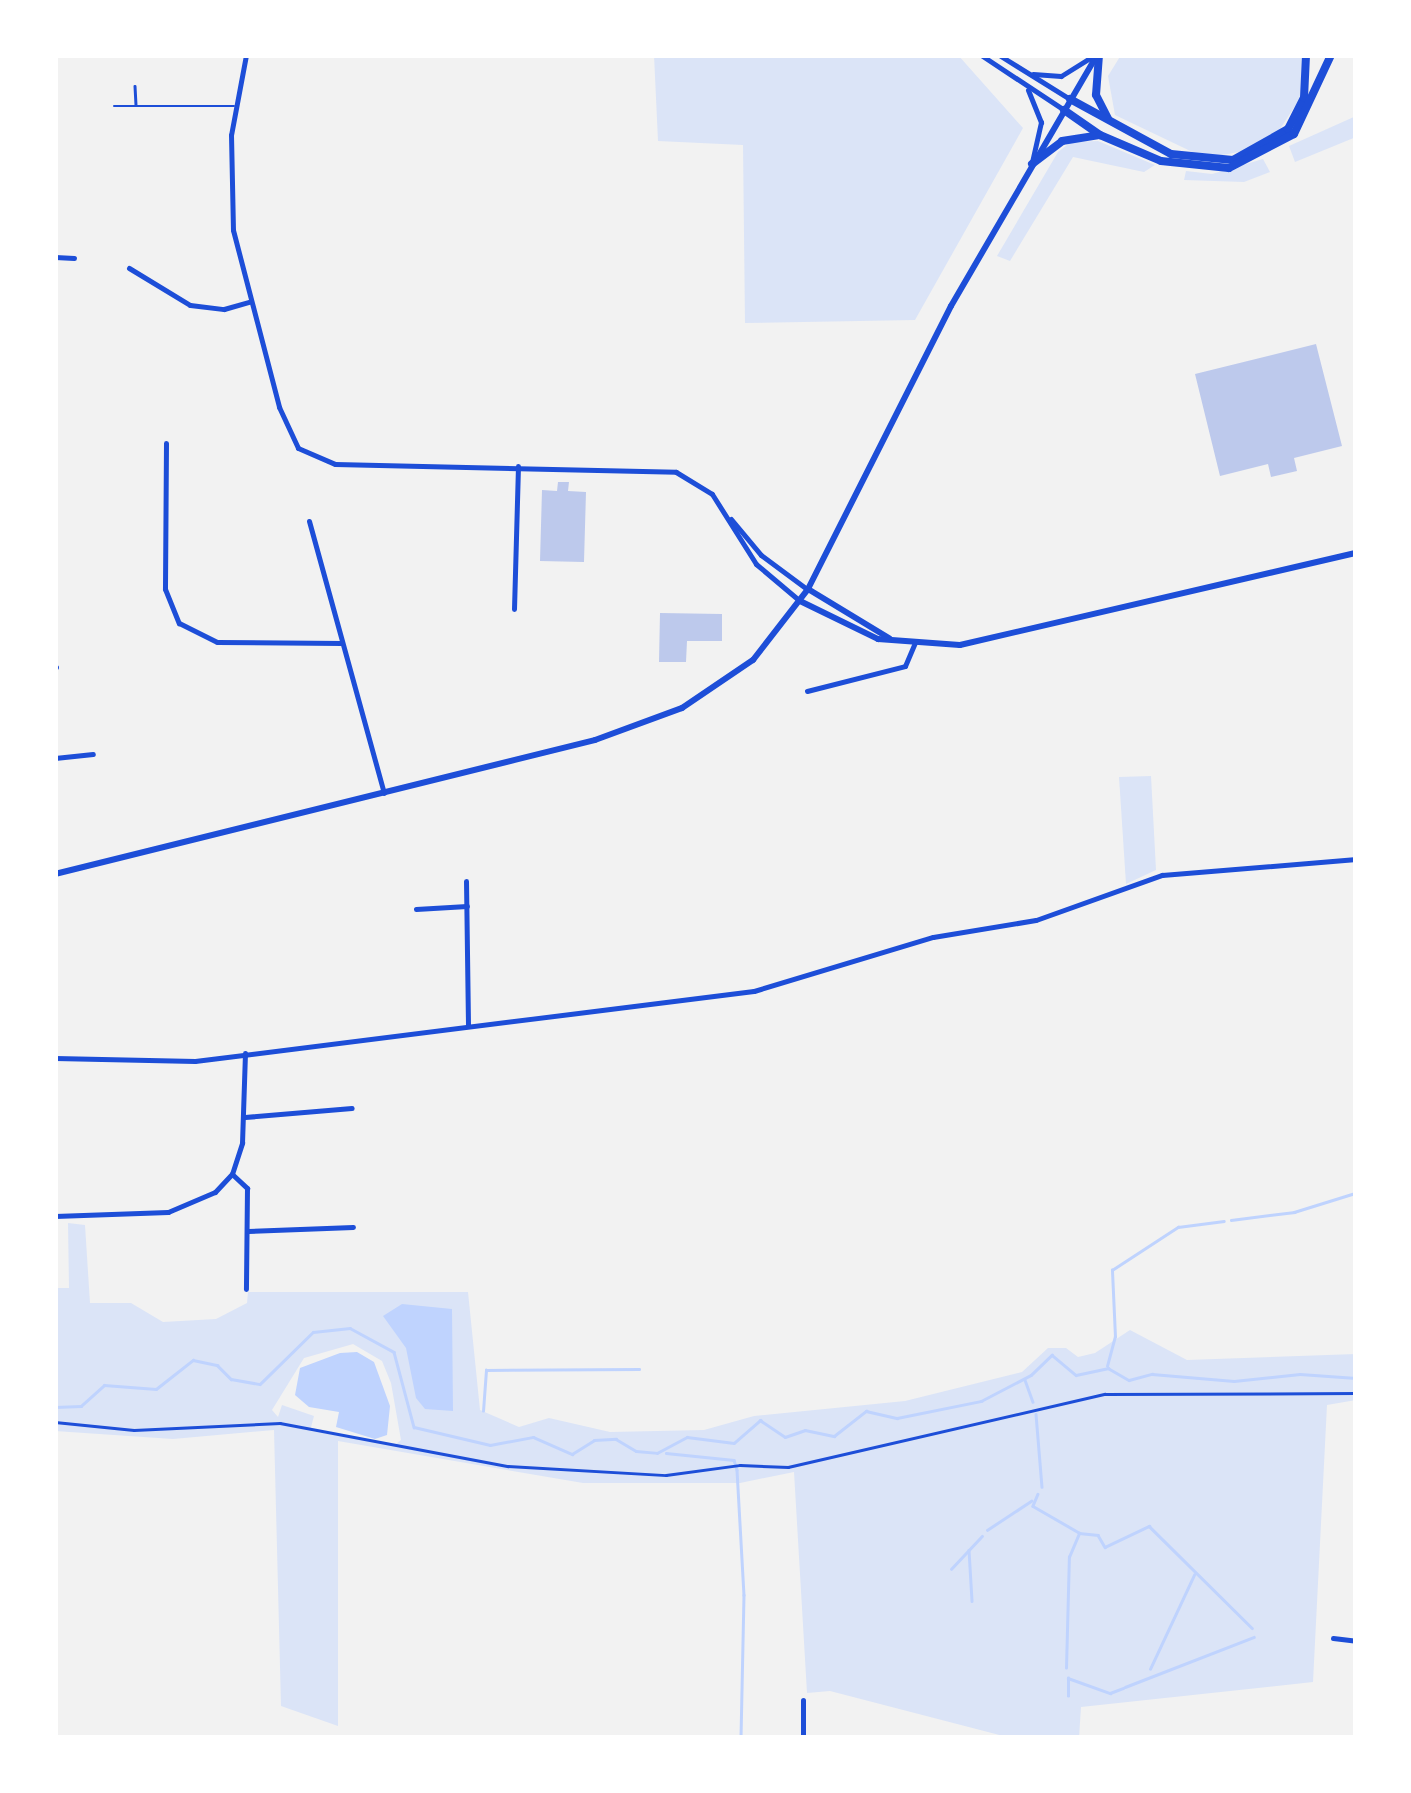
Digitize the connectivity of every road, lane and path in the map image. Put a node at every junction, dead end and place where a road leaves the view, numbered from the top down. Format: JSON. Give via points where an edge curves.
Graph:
{"nodes":[{"id":1,"x":246,"y":55,"type":"edge"},
{"id":2,"x":981,"y":55,"type":"edge"},
{"id":3,"x":999,"y":55,"type":"edge"},
{"id":4,"x":1097,"y":55,"type":"edge"},
{"id":5,"x":1306,"y":55,"type":"edge"},
{"id":6,"x":1330,"y":55,"type":"edge"},
{"id":7,"x":1025,"y":72,"type":"junction"},
{"id":8,"x":136,"y":86,"type":"dead end"},
{"id":9,"x":1028,"y":90,"type":"junction"},
{"id":10,"x":1070,"y":100,"type":"junction"},
{"id":11,"x":136,"y":105,"type":"junction"},
{"id":12,"x":114,"y":106,"type":"dead end"},
{"id":13,"x":234,"y":106,"type":"junction"},
{"id":14,"x":1064,"y":110,"type":"junction"},
{"id":15,"x":1110,"y":123,"type":"junction"},
{"id":16,"x":1100,"y":135,"type":"junction"},
{"id":17,"x":1032,"y":164,"type":"junction"},
{"id":18,"x":55,"y":257,"type":"edge"},
{"id":19,"x":74,"y":258,"type":"dead end"},
{"id":20,"x":129,"y":268,"type":"dead end"},
{"id":21,"x":250,"y":301,"type":"junction"},
{"id":22,"x":166,"y":442,"type":"dead end"},
{"id":23,"x":518,"y":466,"type":"junction"},
{"id":24,"x":729,"y":517,"type":"junction"},
{"id":25,"x":309,"y":520,"type":"dead end"},
{"id":26,"x":55,"y":532,"type":"edge"},
{"id":27,"x":1356,"y":554,"type":"edge"},
{"id":28,"x":808,"y":589,"type":"junction"},
{"id":29,"x":800,"y":601,"type":"junction"},
{"id":30,"x":514,"y":609,"type":"dead end"},
{"id":31,"x":890,"y":638,"type":"junction"},
{"id":32,"x":342,"y":642,"type":"junction"},
{"id":33,"x":915,"y":643,"type":"junction"},
{"id":34,"x":56,"y":667,"type":"edge"},
{"id":35,"x":807,"y":691,"type":"dead end"},
{"id":36,"x":93,"y":754,"type":"dead end"},
{"id":37,"x":55,"y":758,"type":"edge"},
{"id":38,"x":384,"y":793,"type":"junction"},
{"id":39,"x":1356,"y":859,"type":"edge"},
{"id":40,"x":55,"y":874,"type":"edge"},
{"id":41,"x":466,"y":881,"type":"dead end"},
{"id":42,"x":466,"y":906,"type":"junction"},
{"id":43,"x":416,"y":908,"type":"dead end"},
{"id":44,"x":468,"y":1026,"type":"junction"},
{"id":45,"x":246,"y":1053,"type":"junction"},
{"id":46,"x":55,"y":1058,"type":"edge"},
{"id":47,"x":352,"y":1108,"type":"dead end"},
{"id":48,"x":246,"y":1117,"type":"junction"},
{"id":49,"x":232,"y":1174,"type":"junction"},
{"id":50,"x":55,"y":1216,"type":"edge"},
{"id":51,"x":352,"y":1228,"type":"dead end"},
{"id":52,"x":248,"y":1232,"type":"junction"},
{"id":53,"x":246,"y":1288,"type":"dead end"},
{"id":54,"x":1356,"y":1393,"type":"edge"},
{"id":55,"x":55,"y":1422,"type":"edge"},
{"id":56,"x":1333,"y":1638,"type":"dead end"},
{"id":57,"x":1356,"y":1641,"type":"edge"},
{"id":58,"x":803,"y":1700,"type":"dead end"},
{"id":59,"x":802,"y":1738,"type":"edge"}],
"edges":[{"from":1,"to":13,"type":"street"},
{"from":2,"to":9,"type":"street"},
{"from":3,"to":7,"type":"street"},
{"from":4,"to":7,"type":"street","via":[[1061,76]]},
{"from":4,"to":10,"type":"main road"},
{"from":4,"to":15,"type":"highway","via":[[1096,97]]},
{"from":5,"to":15,"type":"highway","via":[[1306,89],[1295,118],[1280,137],[1247,156],[1186,159]]},
{"from":6,"to":16,"type":"highway","via":[[1294,134],[1242,165],[1184,167]]},
{"from":7,"to":10,"type":"street"},
{"from":8,"to":11,"type":"lane"},
{"from":9,"to":14,"type":"street"},
{"from":9,"to":17,"type":"street","via":[[1041,122]]},
{"from":10,"to":14,"type":"main road"},
{"from":10,"to":15,"type":"highway"},
{"from":11,"to":12,"type":"lane"},
{"from":11,"to":13,"type":"lane"},
{"from":13,"to":21,"type":"street","via":[[230,195]]},
{"from":14,"to":16,"type":"highway"},
{"from":14,"to":17,"type":"main road"},
{"from":16,"to":17,"type":"highway","via":[[1062,140]]},
{"from":17,"to":28,"type":"main road","via":[[916,372]]},
{"from":18,"to":19,"type":"street"},
{"from":20,"to":21,"type":"street","via":[[190,305],[224,308]]},
{"from":21,"to":23,"type":"street","via":[[287,431],[304,454],[334,464]]},
{"from":22,"to":32,"type":"street","via":[[165,589],[178,622],[217,642]]},
{"from":23,"to":24,"type":"street","via":[[676,472],[704,487]]},
{"from":23,"to":30,"type":"street"},
{"from":24,"to":28,"type":"street","via":[[761,555]]},
{"from":24,"to":29,"type":"street","via":[[756,564]]},
{"from":25,"to":32,"type":"street"},
{"from":26,"to":34,"type":"path"},
{"from":27,"to":33,"type":"main road","via":[[1016,637]]},
{"from":28,"to":29,"type":"main road"},
{"from":28,"to":31,"type":"main road"},
{"from":29,"to":31,"type":"main road","via":[[864,634]]},
{"from":29,"to":38,"type":"main road","via":[[753,660],[666,716]]},
{"from":31,"to":33,"type":"main road"},
{"from":32,"to":38,"type":"street"},
{"from":33,"to":35,"type":"street","via":[[904,666]]},
{"from":36,"to":37,"type":"street"},
{"from":38,"to":40,"type":"main road"},
{"from":39,"to":44,"type":"street","via":[[1162,875],[1082,908],[933,938],[754,991]]},
{"from":41,"to":42,"type":"street"},
{"from":42,"to":43,"type":"street"},
{"from":42,"to":44,"type":"street"},
{"from":44,"to":45,"type":"street"},
{"from":45,"to":46,"type":"street","via":[[160,1064]]},
{"from":45,"to":48,"type":"street"},
{"from":47,"to":48,"type":"street"},
{"from":48,"to":49,"type":"street"},
{"from":49,"to":50,"type":"street","via":[[209,1196],[178,1210]]},
{"from":49,"to":52,"type":"street","via":[[246,1182]]},
{"from":51,"to":52,"type":"street"},
{"from":52,"to":53,"type":"street"},
{"from":54,"to":55,"type":"path","via":[[1105,1394],[807,1464],[759,1470],[740,1465],[706,1474],[602,1474],[383,1448],[280,1423],[134,1430]]},
{"from":56,"to":57,"type":"street"},
{"from":58,"to":59,"type":"street"}]}
